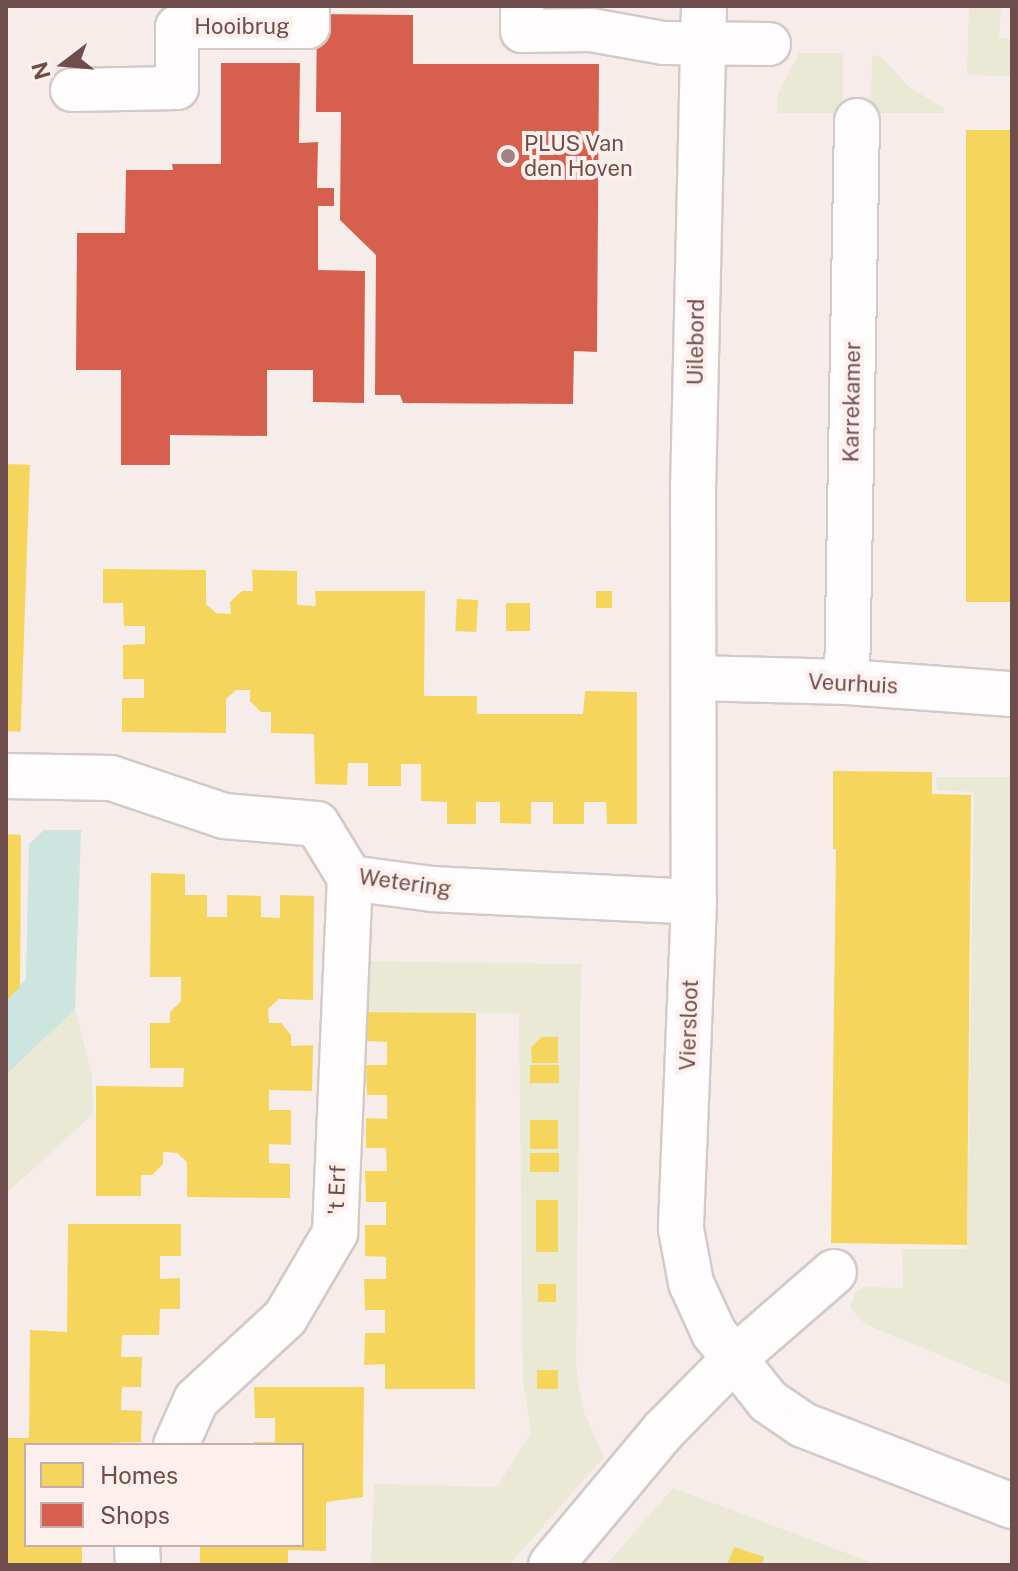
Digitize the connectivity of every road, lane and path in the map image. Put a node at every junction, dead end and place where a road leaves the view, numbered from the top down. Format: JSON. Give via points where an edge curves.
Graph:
{"nodes":[{"id":1,"x":308,"y":6,"type":"edge"},
{"id":2,"x":522,"y":6,"type":"edge"},
{"id":3,"x":704,"y":25,"type":"edge"},
{"id":4,"x":769,"y":44,"type":"dead end"},
{"id":5,"x":72,"y":90,"type":"dead end"},
{"id":6,"x":857,"y":121,"type":"dead end"},
{"id":7,"x":695,"y":678,"type":"junction"},
{"id":8,"x":847,"y":682,"type":"junction"},
{"id":9,"x":1012,"y":694,"type":"edge"},
{"id":10,"x":6,"y":776,"type":"edge"},
{"id":11,"x":350,"y":878,"type":"junction"},
{"id":12,"x":694,"y":902,"type":"junction"},
{"id":13,"x":834,"y":1272,"type":"dead end"},
{"id":14,"x":735,"y":1358,"type":"junction"},
{"id":15,"x":177,"y":1443,"type":"edge"},
{"id":16,"x":1012,"y":1506,"type":"edge"},
{"id":17,"x":551,"y":1565,"type":"edge"}],
"edges":[{"from":1,"to":5,"type":"street","name":"Hooibrug","via":[[308,27],[177,27],[177,88]]},
{"from":2,"to":3,"type":"street","via":[[522,31],[591,30],[663,43]]},
{"from":3,"to":4,"type":"street"},
{"from":3,"to":7,"type":"street","name":"Uilebord","via":[[693,486]]},
{"from":6,"to":8,"type":"street","name":"Karrekamer"},
{"from":7,"to":8,"type":"street","name":"Veurhuis"},
{"from":7,"to":12,"type":"street","name":"Viersloot"},
{"from":8,"to":9,"type":"street","name":"Veurhuis"},
{"from":10,"to":11,"type":"street","name":"Wetering","via":[[111,778],[224,816],[317,824]]},
{"from":11,"to":12,"type":"street","name":"Wetering","via":[[432,889]]},
{"from":11,"to":15,"type":"street","name":"'t Erf","via":[[335,1233],[285,1318],[196,1400]]},
{"from":12,"to":14,"type":"street","name":"Viersloot","via":[[681,1229],[691,1283],[714,1333]]},
{"from":13,"to":14,"type":"street"},
{"from":14,"to":16,"type":"street","name":"Viersloot","via":[[768,1401],[803,1425]]},
{"from":14,"to":17,"type":"street","via":[[663,1431]]}]}
